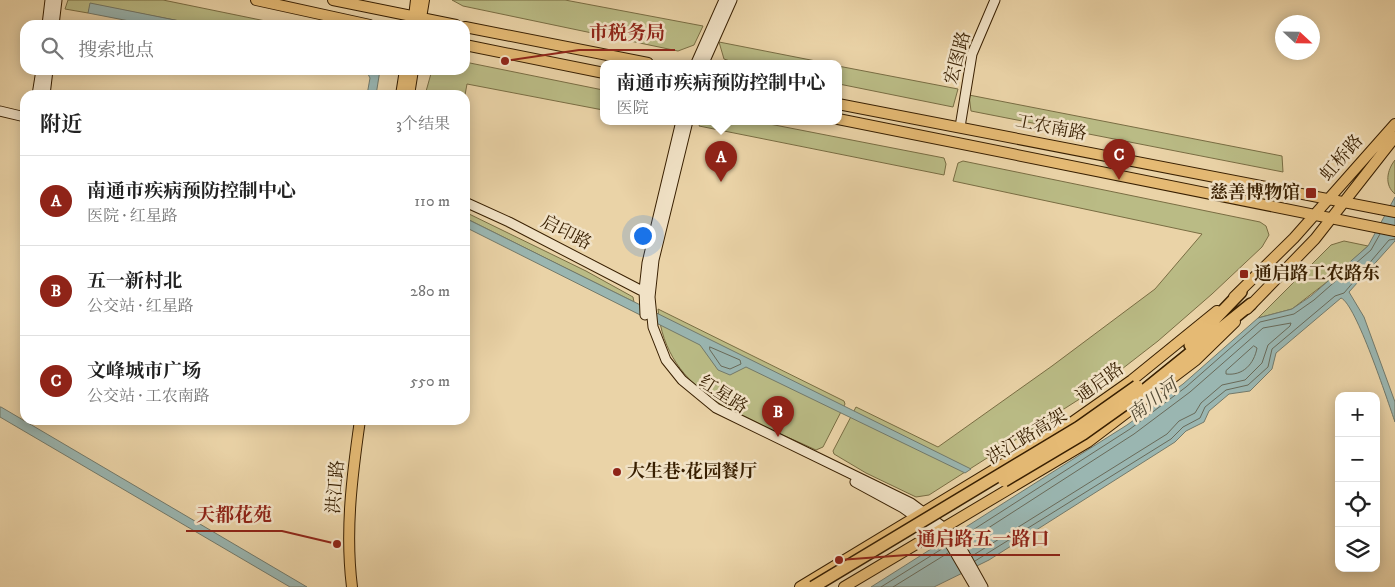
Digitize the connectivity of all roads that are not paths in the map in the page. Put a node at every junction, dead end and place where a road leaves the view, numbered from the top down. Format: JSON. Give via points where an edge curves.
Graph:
{"nodes":[{"id":1,"x":50,"y":0,"type":"edge"},
{"id":2,"x":58,"y":0,"type":"edge"},
{"id":3,"x":256,"y":0,"type":"edge"},
{"id":4,"x":332,"y":0,"type":"edge"},
{"id":5,"x":416,"y":0,"type":"edge"},
{"id":6,"x":424,"y":0,"type":"edge"},
{"id":7,"x":724,"y":0,"type":"edge"},
{"id":8,"x":732,"y":0,"type":"edge"},
{"id":9,"x":996,"y":0,"type":"edge"},
{"id":10,"x":48,"y":20,"type":"edge"},
{"id":11,"x":55,"y":20,"type":"edge"},
{"id":12,"x":347,"y":20,"type":"edge"},
{"id":13,"x":413,"y":20,"type":"edge"},
{"id":14,"x":417,"y":20,"type":"edge"},
{"id":15,"x":417,"y":20,"type":"edge"},
{"id":16,"x":470,"y":28,"type":"edge"},
{"id":17,"x":470,"y":46,"type":"edge"},
{"id":18,"x":633,"y":60,"type":"edge"},
{"id":19,"x":697,"y":60,"type":"edge"},
{"id":20,"x":705,"y":60,"type":"edge"},
{"id":21,"x":600,"y":72,"type":"edge"},
{"id":22,"x":40,"y":75,"type":"edge"},
{"id":23,"x":47,"y":75,"type":"edge"},
{"id":24,"x":404,"y":75,"type":"edge"},
{"id":25,"x":412,"y":75,"type":"edge"},
{"id":26,"x":38,"y":90,"type":"edge"},
{"id":27,"x":46,"y":90,"type":"edge"},
{"id":28,"x":402,"y":90,"type":"edge"},
{"id":29,"x":410,"y":90,"type":"edge"},
{"id":30,"x":842,"y":105,"type":"edge"},
{"id":31,"x":0,"y":111,"type":"edge"},
{"id":32,"x":20,"y":117,"type":"edge"},
{"id":33,"x":842,"y":120,"type":"edge"},
{"id":34,"x":1395,"y":124,"type":"edge"},
{"id":35,"x":680,"y":125,"type":"edge"},
{"id":36,"x":687,"y":125,"type":"edge"},
{"id":37,"x":960,"y":126,"type":"junction"},
{"id":38,"x":1395,"y":136,"type":"edge"},
{"id":39,"x":1328,"y":199,"type":"junction"},
{"id":40,"x":1345,"y":202,"type":"junction"},
{"id":41,"x":470,"y":205,"type":"edge"},
{"id":42,"x":1395,"y":212,"type":"edge"},
{"id":43,"x":1315,"y":215,"type":"junction"},
{"id":44,"x":1333,"y":218,"type":"junction"},
{"id":45,"x":1395,"y":231,"type":"edge"},
{"id":46,"x":1241,"y":292,"type":"junction"},
{"id":47,"x":647,"y":298,"type":"junction"},
{"id":48,"x":1251,"y":304,"type":"junction"},
{"id":49,"x":1139,"y":389,"type":"junction"},
{"id":50,"x":352,"y":425,"type":"edge"},
{"id":51,"x":359,"y":425,"type":"edge"},
{"id":52,"x":921,"y":514,"type":"junction"},
{"id":53,"x":941,"y":529,"type":"junction"},
{"id":54,"x":972,"y":574,"type":"junction"},
{"id":55,"x":345,"y":587,"type":"edge"},
{"id":56,"x":352,"y":587,"type":"edge"},
{"id":57,"x":800,"y":587,"type":"edge"},
{"id":58,"x":813,"y":587,"type":"edge"},
{"id":59,"x":826,"y":587,"type":"edge"},
{"id":60,"x":844,"y":587,"type":"edge"},
{"id":61,"x":975,"y":587,"type":"edge"},
{"id":62,"x":983,"y":587,"type":"edge"}],
"edges":[{"from":1,"to":10,"type":"main road"},
{"from":2,"to":11,"type":"main road"},
{"from":3,"to":12,"type":"main road"},
{"from":4,"to":13,"type":"main road"},
{"from":5,"to":14,"type":"main road"},
{"from":6,"to":15,"type":"main road"},
{"from":7,"to":19,"type":"main road"},
{"from":8,"to":20,"type":"main road"},
{"from":9,"to":37,"type":"main road","name":"宏图路","via":[[972,54]]},
{"from":16,"to":18,"type":"main road"},
{"from":17,"to":21,"type":"main road"},
{"from":22,"to":26,"type":"main road"},
{"from":23,"to":27,"type":"main road"},
{"from":24,"to":28,"type":"main road"},
{"from":25,"to":29,"type":"main road"},
{"from":30,"to":37,"type":"main road","name":"工农南路"},
{"from":31,"to":32,"type":"main road"},
{"from":33,"to":43,"type":"main road","name":"工农南路"},
{"from":34,"to":39,"type":"main road","name":"虹桥路"},
{"from":35,"to":47,"type":"main road","name":"红星路","via":[[647,263]]},
{"from":36,"to":47,"type":"main road","name":"红星路"},
{"from":37,"to":39,"type":"main road","name":"工农南路"},
{"from":38,"to":40,"type":"main road","name":"虹桥路"},
{"from":39,"to":40,"type":"main road","name":"工农南路"},
{"from":39,"to":43,"type":"main road","name":"虹桥路"},
{"from":40,"to":42,"type":"main road","name":"工农南路"},
{"from":40,"to":44,"type":"main road","name":"虹桥路"},
{"from":41,"to":47,"type":"main road","name":"启印路"},
{"from":43,"to":44,"type":"main road","name":"工农南路"},
{"from":43,"to":46,"type":"main road","name":"通启路"},
{"from":44,"to":45,"type":"main road","name":"工农南路"},
{"from":44,"to":48,"type":"main road"},
{"from":46,"to":49,"type":"highway","name":"洪江路高架"},
{"from":46,"to":52,"type":"main road","name":"通启路","via":[[1132,380],[1071,423]]},
{"from":47,"to":52,"type":"main road","name":"红星路","via":[[649,324],[666,360],[682,380],[716,408],[903,499]]},
{"from":48,"to":49,"type":"highway","name":"洪江路高架"},
{"from":48,"to":53,"type":"main road","via":[[1196,360],[1088,442]]},
{"from":49,"to":58,"type":"highway","name":"洪江路高架","bridge":true},
{"from":49,"to":59,"type":"highway","name":"洪江路高架","bridge":true,"via":[[1084,434]]},
{"from":50,"to":55,"type":"main road","name":"洪江路","via":[[343,498]]},
{"from":51,"to":56,"type":"main road","name":"洪江路","via":[[350,498]]},
{"from":52,"to":53,"type":"main road","name":"红星路"},
{"from":52,"to":57,"type":"main road","name":"通启路"},
{"from":53,"to":54,"type":"main road","name":"红星路","via":[[951,536]]},
{"from":53,"to":60,"type":"main road"},
{"from":54,"to":61,"type":"main road"},
{"from":54,"to":62,"type":"main road"}]}
